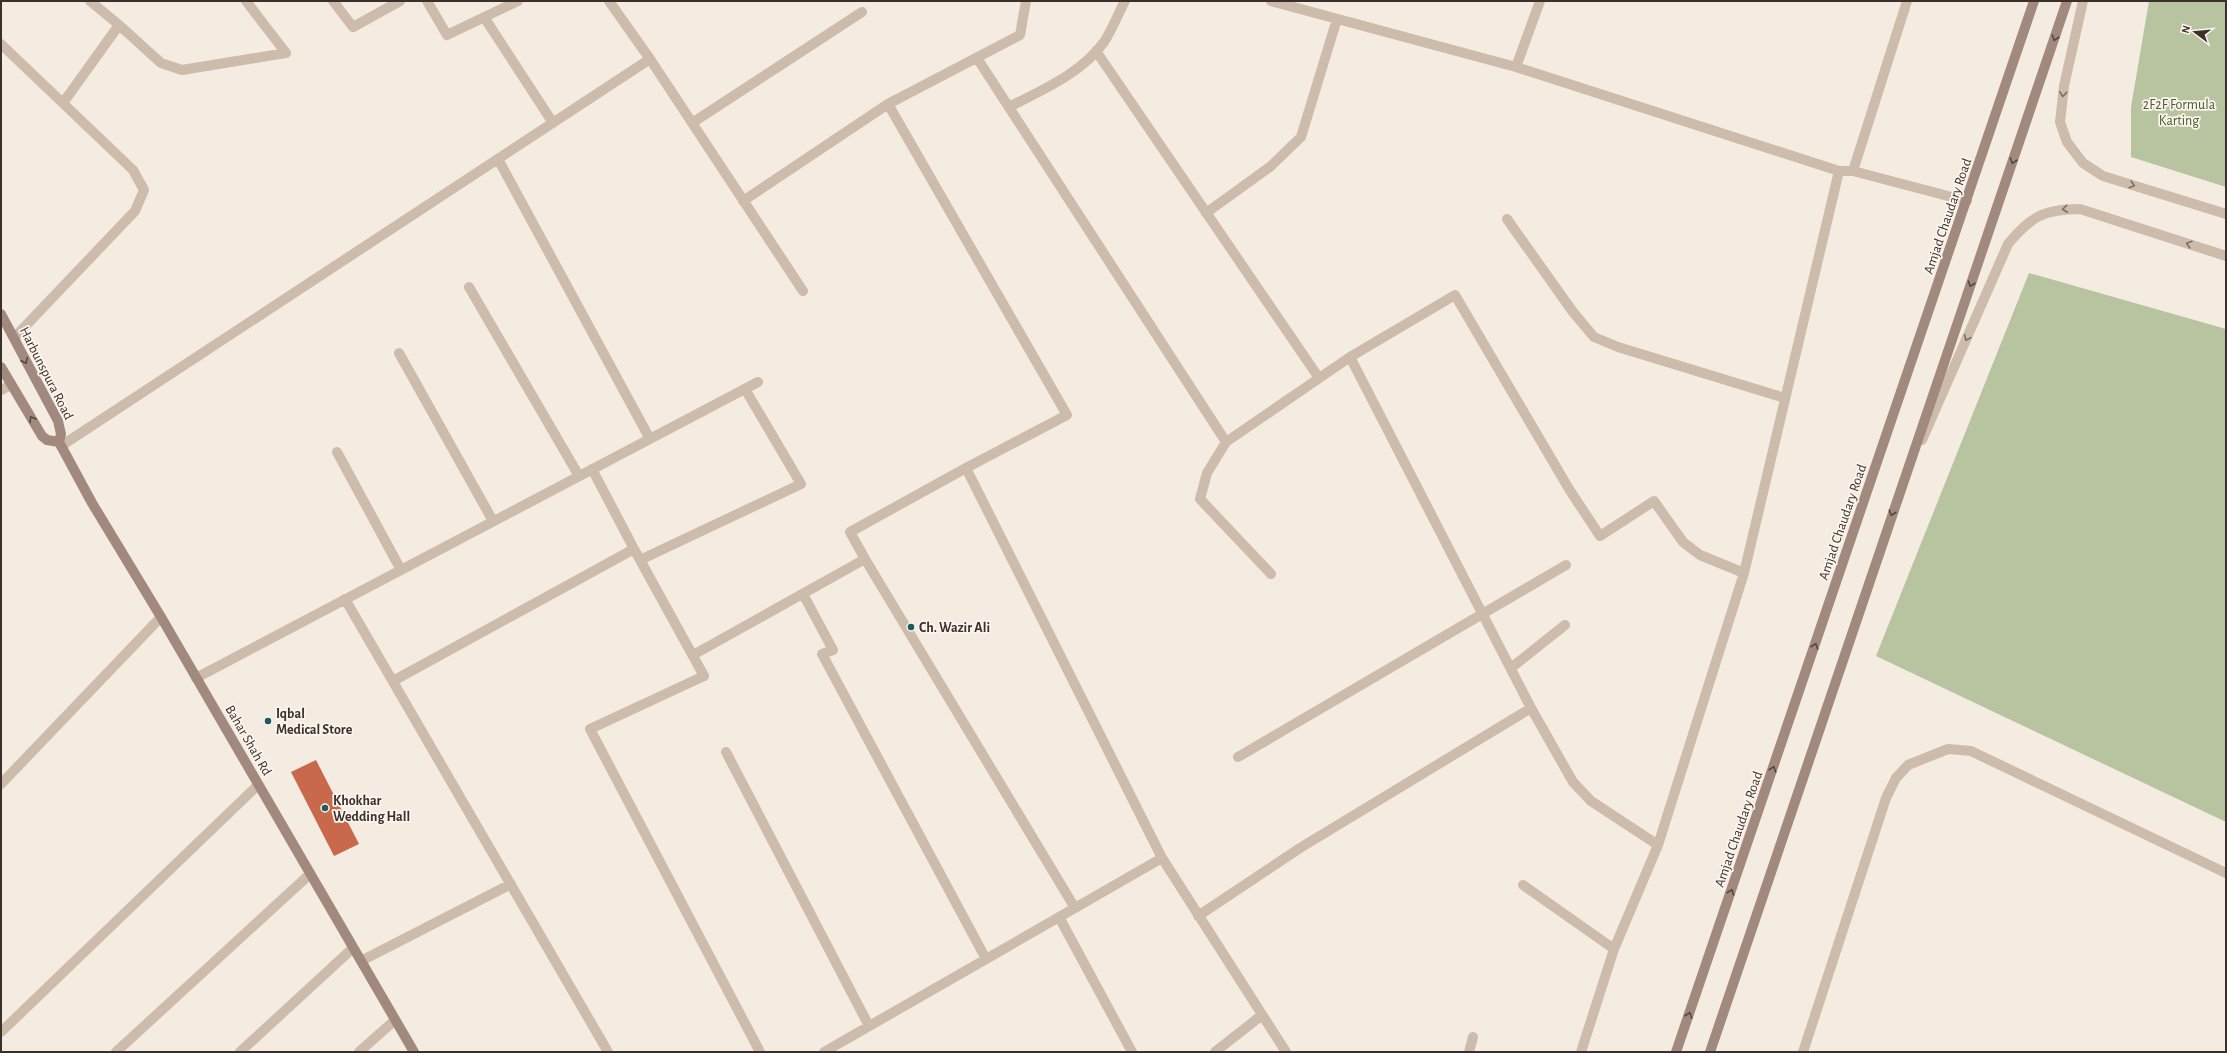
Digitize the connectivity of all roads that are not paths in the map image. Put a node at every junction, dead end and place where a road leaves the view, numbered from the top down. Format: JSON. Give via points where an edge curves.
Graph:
{"nodes":[{"id":1,"x":90,"y":1,"type":"edge"},
{"id":2,"x":246,"y":1,"type":"edge"},
{"id":3,"x":333,"y":1,"type":"edge"},
{"id":4,"x":400,"y":1,"type":"edge"},
{"id":5,"x":518,"y":1,"type":"edge"},
{"id":6,"x":609,"y":1,"type":"edge"},
{"id":7,"x":1026,"y":1,"type":"edge"},
{"id":8,"x":1125,"y":1,"type":"edge"},
{"id":9,"x":1271,"y":1,"type":"edge"},
{"id":10,"x":1540,"y":1,"type":"edge"},
{"id":11,"x":1907,"y":1,"type":"edge"},
{"id":12,"x":2034,"y":1,"type":"edge"},
{"id":13,"x":2067,"y":1,"type":"edge"},
{"id":14,"x":2083,"y":1,"type":"edge"},
{"id":15,"x":428,"y":2,"type":"edge"},
{"id":16,"x":862,"y":12,"type":"dead end"},
{"id":17,"x":484,"y":17,"type":"junction"},
{"id":18,"x":1337,"y":19,"type":"junction"},
{"id":19,"x":119,"y":25,"type":"junction"},
{"id":20,"x":1,"y":44,"type":"edge"},
{"id":21,"x":1096,"y":51,"type":"junction"},
{"id":22,"x":977,"y":58,"type":"junction"},
{"id":23,"x":650,"y":59,"type":"junction"},
{"id":24,"x":1516,"y":67,"type":"junction"},
{"id":25,"x":63,"y":103,"type":"junction"},
{"id":26,"x":888,"y":104,"type":"junction"},
{"id":27,"x":1009,"y":107,"type":"junction"},
{"id":28,"x":553,"y":123,"type":"junction"},
{"id":29,"x":692,"y":123,"type":"junction"},
{"id":30,"x":498,"y":159,"type":"junction"},
{"id":31,"x":1838,"y":171,"type":"junction"},
{"id":32,"x":1853,"y":171,"type":"junction"},
{"id":33,"x":743,"y":201,"type":"junction"},
{"id":34,"x":1967,"y":201,"type":"junction"},
{"id":35,"x":1206,"y":213,"type":"junction"},
{"id":36,"x":2226,"y":214,"type":"edge"},
{"id":37,"x":1507,"y":219,"type":"dead end"},
{"id":38,"x":2226,"y":256,"type":"edge"},
{"id":39,"x":470,"y":287,"type":"dead end"},
{"id":40,"x":803,"y":291,"type":"dead end"},
{"id":41,"x":1,"y":314,"type":"edge"},
{"id":42,"x":14,"y":338,"type":"junction"},
{"id":43,"x":399,"y":353,"type":"dead end"},
{"id":44,"x":1350,"y":357,"type":"junction"},
{"id":45,"x":1,"y":366,"type":"edge"},
{"id":46,"x":1319,"y":378,"type":"junction"},
{"id":47,"x":758,"y":382,"type":"dead end"},
{"id":48,"x":11,"y":385,"type":"junction"},
{"id":49,"x":745,"y":389,"type":"junction"},
{"id":50,"x":1,"y":390,"type":"edge"},
{"id":51,"x":1785,"y":398,"type":"junction"},
{"id":52,"x":650,"y":439,"type":"junction"},
{"id":53,"x":1226,"y":442,"type":"junction"},
{"id":54,"x":60,"y":444,"type":"junction"},
{"id":55,"x":337,"y":452,"type":"dead end"},
{"id":56,"x":966,"y":468,"type":"junction"},
{"id":57,"x":592,"y":469,"type":"junction"},
{"id":58,"x":579,"y":476,"type":"junction"},
{"id":59,"x":1901,"y":487,"type":"junction"},
{"id":60,"x":493,"y":521,"type":"junction"},
{"id":61,"x":634,"y":548,"type":"junction"},
{"id":62,"x":865,"y":559,"type":"junction"},
{"id":63,"x":640,"y":560,"type":"junction"},
{"id":64,"x":1566,"y":565,"type":"dead end"},
{"id":65,"x":401,"y":570,"type":"junction"},
{"id":66,"x":1744,"y":573,"type":"junction"},
{"id":67,"x":1271,"y":574,"type":"dead end"},
{"id":68,"x":803,"y":594,"type":"junction"},
{"id":69,"x":345,"y":599,"type":"junction"},
{"id":70,"x":1483,"y":614,"type":"junction"},
{"id":71,"x":161,"y":617,"type":"junction"},
{"id":72,"x":1565,"y":625,"type":"dead end"},
{"id":73,"x":693,"y":655,"type":"junction"},
{"id":74,"x":1511,"y":668,"type":"junction"},
{"id":75,"x":196,"y":678,"type":"junction"},
{"id":76,"x":393,"y":681,"type":"junction"},
{"id":77,"x":1531,"y":708,"type":"junction"},
{"id":78,"x":726,"y":752,"type":"dead end"},
{"id":79,"x":1238,"y":757,"type":"dead end"},
{"id":80,"x":1,"y":784,"type":"edge"},
{"id":81,"x":258,"y":785,"type":"junction"},
{"id":82,"x":1658,"y":845,"type":"junction"},
{"id":83,"x":1162,"y":858,"type":"junction"},
{"id":84,"x":2226,"y":873,"type":"edge"},
{"id":85,"x":310,"y":874,"type":"junction"},
{"id":86,"x":511,"y":884,"type":"junction"},
{"id":87,"x":1523,"y":885,"type":"dead end"},
{"id":88,"x":1075,"y":908,"type":"junction"},
{"id":89,"x":1198,"y":916,"type":"junction"},
{"id":90,"x":1059,"y":917,"type":"junction"},
{"id":91,"x":353,"y":948,"type":"junction"},
{"id":92,"x":1614,"y":949,"type":"junction"},
{"id":93,"x":986,"y":959,"type":"junction"},
{"id":94,"x":361,"y":961,"type":"junction"},
{"id":95,"x":1262,"y":1015,"type":"junction"},
{"id":96,"x":395,"y":1020,"type":"junction"},
{"id":97,"x":869,"y":1026,"type":"junction"},
{"id":98,"x":1,"y":1032,"type":"edge"},
{"id":99,"x":1473,"y":1037,"type":"dead end"},
{"id":100,"x":116,"y":1052,"type":"edge"},
{"id":101,"x":240,"y":1052,"type":"edge"},
{"id":102,"x":359,"y":1052,"type":"edge"},
{"id":103,"x":414,"y":1052,"type":"edge"},
{"id":104,"x":608,"y":1052,"type":"edge"},
{"id":105,"x":760,"y":1052,"type":"edge"},
{"id":106,"x":824,"y":1052,"type":"edge"},
{"id":107,"x":1132,"y":1052,"type":"edge"},
{"id":108,"x":1215,"y":1052,"type":"edge"},
{"id":109,"x":1286,"y":1052,"type":"edge"},
{"id":110,"x":1469,"y":1052,"type":"edge"},
{"id":111,"x":1581,"y":1052,"type":"edge"},
{"id":112,"x":1676,"y":1052,"type":"edge"},
{"id":113,"x":1710,"y":1052,"type":"edge"},
{"id":114,"x":1803,"y":1052,"type":"edge"}],
"edges":[{"from":1,"to":19,"type":"street"},
{"from":2,"to":19,"type":"street","via":[[286,54],[182,70],[161,63]]},
{"from":3,"to":4,"type":"street","via":[[353,27]]},
{"from":5,"to":17,"type":"street"},
{"from":6,"to":23,"type":"street"},
{"from":7,"to":22,"type":"street","via":[[1020,36]]},
{"from":8,"to":21,"type":"street","via":[[1104,42]]},
{"from":9,"to":18,"type":"street"},
{"from":10,"to":24,"type":"street"},
{"from":11,"to":32,"type":"street"},
{"from":12,"to":34,"type":"main road","name":"Amjad Chaudary Road"},
{"from":13,"to":59,"type":"main road","one_way":true},
{"from":14,"to":36,"type":"street","one_way":true,"via":[[2064,86],[2060,122],[2067,142],[2083,163],[2103,176]]},
{"from":15,"to":17,"type":"street","via":[[447,35]]},
{"from":16,"to":29,"type":"street"},
{"from":17,"to":28,"type":"street"},
{"from":18,"to":24,"type":"street"},
{"from":18,"to":35,"type":"street","via":[[1301,137],[1271,166]]},
{"from":19,"to":25,"type":"street"},
{"from":20,"to":25,"type":"street"},
{"from":21,"to":27,"type":"street","via":[[1055,83]]},
{"from":21,"to":35,"type":"street"},
{"from":22,"to":26,"type":"street"},
{"from":22,"to":27,"type":"street"},
{"from":23,"to":28,"type":"street"},
{"from":23,"to":29,"type":"street"},
{"from":24,"to":31,"type":"street"},
{"from":25,"to":42,"type":"street","via":[[133,170],[144,190],[135,211]]},
{"from":26,"to":33,"type":"street"},
{"from":26,"to":56,"type":"street","via":[[1066,415]]},
{"from":27,"to":53,"type":"street"},
{"from":28,"to":30,"type":"street"},
{"from":29,"to":33,"type":"street"},
{"from":30,"to":52,"type":"street"},
{"from":30,"to":54,"type":"street"},
{"from":31,"to":32,"type":"street"},
{"from":31,"to":51,"type":"street"},
{"from":32,"to":34,"type":"street"},
{"from":33,"to":40,"type":"street"},
{"from":112,"to":34,"type":"main road","name":"Amjad Chaudary Road","one_way":true},
{"from":35,"to":46,"type":"street"},
{"from":37,"to":51,"type":"street","via":[[1573,312],[1594,337],[1618,347]]},
{"from":38,"to":59,"type":"street","one_way":true,"via":[[2080,208],[2044,214],[2024,225],[2008,244]]},
{"from":39,"to":58,"type":"street"},
{"from":41,"to":42,"type":"main road","name":"Harbunspura Road"},
{"from":42,"to":54,"type":"main road","name":"Harbunspura Road","one_way":true,"via":[[58,421],[62,434]]},
{"from":43,"to":60,"type":"street"},
{"from":44,"to":46,"type":"street"},
{"from":44,"to":66,"type":"street","via":[[1455,295],[1600,536],[1654,501],[1683,542],[1700,556]]},
{"from":44,"to":70,"type":"street"},
{"from":45,"to":48,"type":"main road","name":"Harbunspura Road"},
{"from":46,"to":53,"type":"street"},
{"from":47,"to":49,"type":"street"},
{"from":48,"to":50,"type":"street"},
{"from":54,"to":48,"type":"main road","name":"Harbunspura Road","one_way":true,"via":[[42,436]]},
{"from":49,"to":52,"type":"street"},
{"from":49,"to":63,"type":"street","via":[[801,484]]},
{"from":51,"to":66,"type":"street"},
{"from":52,"to":57,"type":"street"},
{"from":53,"to":67,"type":"street","via":[[1207,474],[1200,499]]},
{"from":54,"to":71,"type":"main road","name":"Bahar Shah Rd","via":[[92,503]]},
{"from":55,"to":65,"type":"street"},
{"from":56,"to":62,"type":"street","via":[[850,532]]},
{"from":56,"to":83,"type":"street"},
{"from":57,"to":58,"type":"street"},
{"from":57,"to":61,"type":"street"},
{"from":58,"to":60,"type":"street"},
{"from":59,"to":113,"type":"main road","one_way":true},
{"from":60,"to":65,"type":"street"},
{"from":61,"to":63,"type":"street"},
{"from":61,"to":76,"type":"street"},
{"from":62,"to":68,"type":"street"},
{"from":62,"to":88,"type":"street"},
{"from":63,"to":73,"type":"street"},
{"from":64,"to":70,"type":"street"},
{"from":65,"to":69,"type":"street"},
{"from":66,"to":82,"type":"street"},
{"from":68,"to":73,"type":"street"},
{"from":68,"to":93,"type":"street","via":[[833,650],[822,654]]},
{"from":69,"to":75,"type":"street"},
{"from":69,"to":76,"type":"street"},
{"from":70,"to":74,"type":"street"},
{"from":70,"to":79,"type":"street"},
{"from":71,"to":75,"type":"main road","name":"Bahar Shah Rd"},
{"from":71,"to":80,"type":"street"},
{"from":72,"to":74,"type":"street"},
{"from":73,"to":105,"type":"street","via":[[704,676],[590,729]]},
{"from":74,"to":77,"type":"street"},
{"from":75,"to":81,"type":"main road","name":"Bahar Shah Rd"},
{"from":76,"to":86,"type":"street"},
{"from":77,"to":82,"type":"street","via":[[1578,787],[1591,801]]},
{"from":77,"to":89,"type":"street","via":[[1300,848]]},
{"from":78,"to":97,"type":"street"},
{"from":81,"to":85,"type":"main road","name":"Bahar Shah Rd"},
{"from":81,"to":98,"type":"street"},
{"from":82,"to":92,"type":"street"},
{"from":83,"to":88,"type":"street"},
{"from":83,"to":89,"type":"street"},
{"from":84,"to":114,"type":"street","via":[[1971,751],[1948,749],[1928,756],[1908,765],[1886,798]]},
{"from":85,"to":91,"type":"main road","name":"Bahar Shah Rd"},
{"from":85,"to":100,"type":"street"},
{"from":86,"to":94,"type":"street"},
{"from":86,"to":104,"type":"street"},
{"from":87,"to":92,"type":"street"},
{"from":88,"to":90,"type":"street"},
{"from":89,"to":95,"type":"street"},
{"from":90,"to":93,"type":"street"},
{"from":90,"to":107,"type":"street"},
{"from":91,"to":94,"type":"main road","name":"Bahar Shah Rd"},
{"from":91,"to":101,"type":"street"},
{"from":92,"to":111,"type":"street"},
{"from":93,"to":97,"type":"street"},
{"from":94,"to":96,"type":"main road","name":"Bahar Shah Rd"},
{"from":95,"to":108,"type":"street"},
{"from":95,"to":109,"type":"street"},
{"from":96,"to":102,"type":"street"},
{"from":96,"to":103,"type":"main road","name":"Bahar Shah Rd"},
{"from":97,"to":106,"type":"street"},
{"from":99,"to":110,"type":"street"}]}
